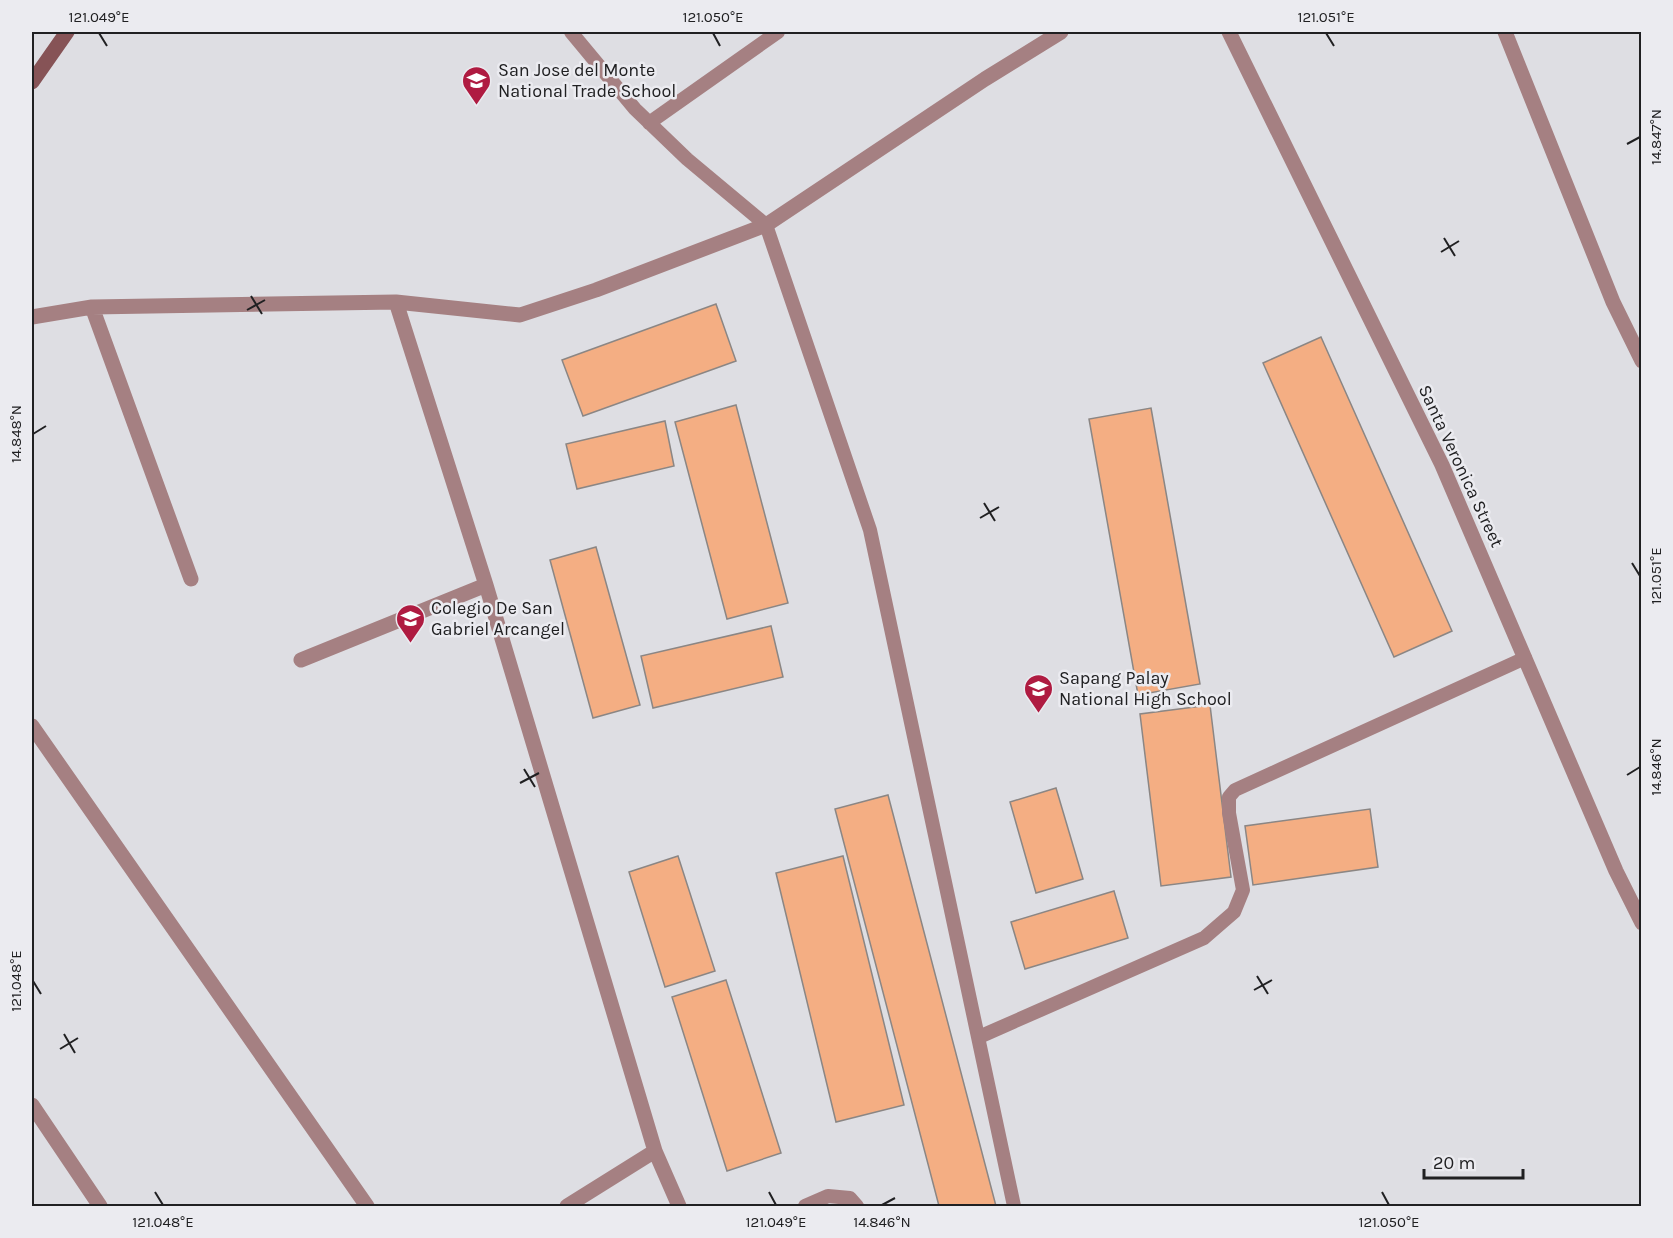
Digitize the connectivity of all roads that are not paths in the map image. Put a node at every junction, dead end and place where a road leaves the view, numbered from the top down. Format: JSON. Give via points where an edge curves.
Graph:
{"nodes":[{"id":1,"x":67,"y":32,"type":"edge"},
{"id":2,"x":571,"y":32,"type":"edge"},
{"id":3,"x":778,"y":32,"type":"edge"},
{"id":4,"x":1061,"y":32,"type":"edge"},
{"id":5,"x":1229,"y":32,"type":"edge"},
{"id":6,"x":1505,"y":32,"type":"edge"},
{"id":7,"x":32,"y":82,"type":"edge"},
{"id":8,"x":649,"y":123,"type":"junction"},
{"id":9,"x":766,"y":225,"type":"junction"},
{"id":10,"x":396,"y":302,"type":"junction"},
{"id":11,"x":92,"y":307,"type":"junction"},
{"id":12,"x":32,"y":318,"type":"edge"},
{"id":13,"x":1641,"y":361,"type":"edge"},
{"id":14,"x":190,"y":579,"type":"dead end"},
{"id":15,"x":486,"y":585,"type":"junction"},
{"id":16,"x":1525,"y":658,"type":"junction"},
{"id":17,"x":301,"y":660,"type":"dead end"},
{"id":18,"x":32,"y":726,"type":"edge"},
{"id":19,"x":1641,"y":924,"type":"edge"},
{"id":20,"x":979,"y":1037,"type":"junction"},
{"id":21,"x":32,"y":1105,"type":"edge"},
{"id":22,"x":655,"y":1151,"type":"junction"},
{"id":23,"x":100,"y":1206,"type":"edge"},
{"id":24,"x":367,"y":1206,"type":"edge"},
{"id":25,"x":567,"y":1206,"type":"edge"},
{"id":26,"x":679,"y":1206,"type":"edge"},
{"id":27,"x":805,"y":1206,"type":"edge"},
{"id":28,"x":857,"y":1206,"type":"edge"},
{"id":29,"x":1014,"y":1206,"type":"edge"}],
"edges":[{"from":1,"to":7,"type":"main road"},
{"from":2,"to":8,"type":"lane"},
{"from":3,"to":8,"type":"lane"},
{"from":4,"to":9,"type":"street"},
{"from":5,"to":16,"type":"street","name":"Santa Veronica Street","via":[[1442,465]]},
{"from":6,"to":13,"type":"street","via":[[1613,302]]},
{"from":8,"to":9,"type":"lane"},
{"from":9,"to":10,"type":"street","via":[[520,315]]},
{"from":9,"to":20,"type":"lane","via":[[870,530]]},
{"from":10,"to":11,"type":"street"},
{"from":10,"to":15,"type":"street"},
{"from":11,"to":12,"type":"street"},
{"from":11,"to":14,"type":"street"},
{"from":15,"to":17,"type":"street"},
{"from":15,"to":22,"type":"street"},
{"from":16,"to":19,"type":"street","name":"Santa Veronica Street"},
{"from":16,"to":20,"type":"lane","via":[[1235,790],[1229,797],[1229,813],[1243,890],[1234,912],[1204,938]]},
{"from":18,"to":24,"type":"street"},
{"from":20,"to":29,"type":"lane"},
{"from":21,"to":23,"type":"street"},
{"from":22,"to":25,"type":"street"},
{"from":22,"to":26,"type":"street"},
{"from":27,"to":28,"type":"lane","via":[[828,1196],[850,1198]]}]}
